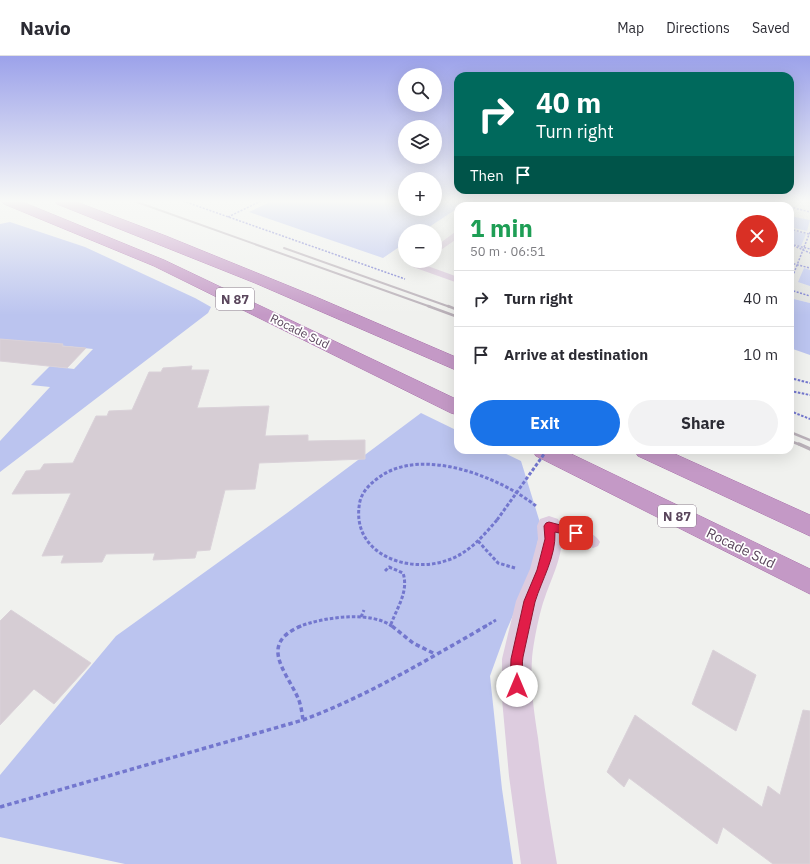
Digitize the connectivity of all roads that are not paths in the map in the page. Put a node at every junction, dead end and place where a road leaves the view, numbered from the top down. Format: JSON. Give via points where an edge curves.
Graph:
{"nodes":[{"id":1,"x":101,"y":239,"type":"edge"},
{"id":2,"x":156,"y":239,"type":"edge"},
{"id":3,"x":452,"y":239,"type":"edge"},
{"id":4,"x":442,"y":246,"type":"edge"},
{"id":5,"x":424,"y":268,"type":"edge"},
{"id":6,"x":454,"y":279,"type":"edge"},
{"id":7,"x":454,"y":363,"type":"edge"},
{"id":8,"x":454,"y":406,"type":"edge"},
{"id":9,"x":553,"y":454,"type":"edge"},
{"id":10,"x":655,"y":454,"type":"edge"},
{"id":11,"x":549,"y":526,"type":"joint"},
{"id":12,"x":810,"y":526,"type":"edge"},
{"id":13,"x":593,"y":542,"type":"dead end"},
{"id":14,"x":810,"y":582,"type":"edge"},
{"id":15,"x":539,"y":864,"type":"edge"}],
"edges":[{"from":1,"to":8,"type":"highway","name":"Rocade Sud","number":"N 87","via":[[159,262]]},
{"from":2,"to":7,"type":"highway","number":"N 87","via":[[328,308]]},
{"from":3,"to":4,"type":"lane"},
{"from":5,"to":6,"type":"lane"},
{"from":9,"to":14,"type":"highway","name":"Rocade Sud","number":"N 87"},
{"from":10,"to":12,"type":"highway"},
{"from":11,"to":13,"type":"lane","via":[[576,533]]},
{"from":11,"to":15,"type":"street","via":[[550,539],[543,570],[530,601],[517,659],[517,699]]}]}
